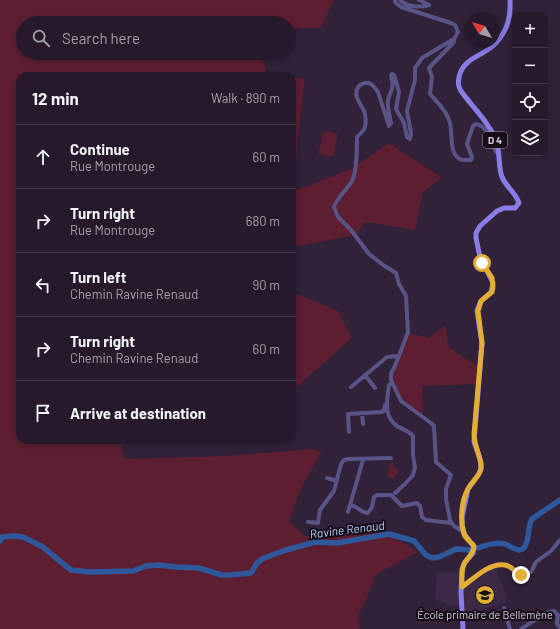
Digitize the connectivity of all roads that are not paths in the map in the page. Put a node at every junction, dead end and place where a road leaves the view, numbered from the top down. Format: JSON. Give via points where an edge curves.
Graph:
{"nodes":[{"id":1,"x":395,"y":0,"type":"edge"},
{"id":2,"x":400,"y":0,"type":"edge"},
{"id":3,"x":419,"y":0,"type":"edge"},
{"id":4,"x":510,"y":0,"type":"edge"},
{"id":5,"x":453,"y":41,"type":"junction"},
{"id":6,"x":498,"y":152,"type":"junction"},
{"id":7,"x":398,"y":356,"type":"junction"},
{"id":8,"x":365,"y":376,"type":"junction"},
{"id":9,"x":392,"y":383,"type":"junction"},
{"id":10,"x":351,"y":387,"type":"dead end"},
{"id":11,"x":375,"y":388,"type":"dead end"},
{"id":12,"x":387,"y":401,"type":"junction"},
{"id":13,"x":362,"y":413,"type":"junction"},
{"id":14,"x":363,"y":424,"type":"dead end"},
{"id":15,"x":349,"y":432,"type":"dead end"},
{"id":16,"x":391,"y":458,"type":"dead end"},
{"id":17,"x":363,"y":460,"type":"junction"},
{"id":18,"x":327,"y":478,"type":"dead end"},
{"id":19,"x":337,"y":481,"type":"junction"},
{"id":20,"x":395,"y":493,"type":"dead end"},
{"id":21,"x":350,"y":505,"type":"junction"},
{"id":22,"x":348,"y":512,"type":"dead end"},
{"id":23,"x":308,"y":522,"type":"dead end"},
{"id":24,"x":451,"y":522,"type":"junction"},
{"id":25,"x":464,"y":532,"type":"junction"},
{"id":26,"x":560,"y":540,"type":"edge"},
{"id":27,"x":462,"y":587,"type":"junction"},
{"id":28,"x":504,"y":608,"type":"dead end"},
{"id":29,"x":560,"y":627,"type":"edge"},
{"id":30,"x":463,"y":629,"type":"edge"},
{"id":31,"x":510,"y":629,"type":"edge"},
{"id":32,"x":521,"y":629,"type":"edge"}],
"edges":[{"from":1,"to":5,"type":"street","via":[[401,7],[455,25],[458,32]]},
{"from":2,"to":3,"type":"street","via":[[420,7],[429,5]]},
{"from":4,"to":6,"type":"main road","number":"D 4","via":[[510,19],[500,37],[491,47],[467,62],[461,69],[458,81],[459,87],[491,130]]},
{"from":5,"to":6,"type":"street","via":[[431,65],[430,94],[449,118],[453,148],[459,159],[471,160],[468,144],[473,126],[476,124],[490,136],[494,149]]},
{"from":5,"to":7,"type":"street","via":[[422,58],[416,68],[407,111],[410,139],[396,109],[399,92],[394,75],[391,76],[393,86],[387,106],[391,123],[389,126],[375,88],[366,83],[358,89],[356,95],[364,112],[365,126],[357,137],[352,180],[334,205],[338,217],[369,254],[396,273],[406,296],[408,332]]},
{"from":6,"to":25,"type":"main road","number":"D 4","via":[[503,179],[519,203],[515,208],[497,210],[476,233],[480,257],[492,278],[493,287],[492,292],[481,301],[478,311],[482,343],[474,442],[481,462],[479,474],[466,495],[462,517]]},
{"from":7,"to":8,"type":"street","via":[[387,357]]},
{"from":7,"to":9,"type":"street","via":[[390,377]]},
{"from":8,"to":10,"type":"street"},
{"from":8,"to":11,"type":"street"},
{"from":9,"to":12,"type":"street","via":[[388,384]]},
{"from":9,"to":24,"type":"street","via":[[401,401],[434,426],[436,462],[451,475],[446,486],[446,499]]},
{"from":12,"to":13,"type":"street","via":[[382,412]]},
{"from":12,"to":20,"type":"street","via":[[390,419],[411,433],[414,438],[413,475]]},
{"from":13,"to":14,"type":"street"},
{"from":13,"to":15,"type":"street","via":[[348,414]]},
{"from":16,"to":17,"type":"street"},
{"from":17,"to":19,"type":"street","via":[[344,460]]},
{"from":17,"to":21,"type":"street"},
{"from":18,"to":19,"type":"street"},
{"from":19,"to":23,"type":"street","via":[[331,496],[320,510],[318,523]]},
{"from":21,"to":22,"type":"street"},
{"from":21,"to":24,"type":"street","via":[[368,513],[374,497],[391,495],[402,506],[417,503],[422,517],[426,520]]},
{"from":24,"to":25,"type":"street"},
{"from":25,"to":27,"type":"main road","number":"D 4","via":[[474,546],[473,553],[462,569]]},
{"from":26,"to":27,"type":"street","via":[[551,551],[536,562],[532,572],[528,574],[521,575],[505,564],[474,577]]},
{"from":27,"to":30,"type":"main road","number":"D 4"},
{"from":28,"to":31,"type":"street"},
{"from":29,"to":32,"type":"street","via":[[557,624],[558,615],[554,611],[546,613]]}]}
